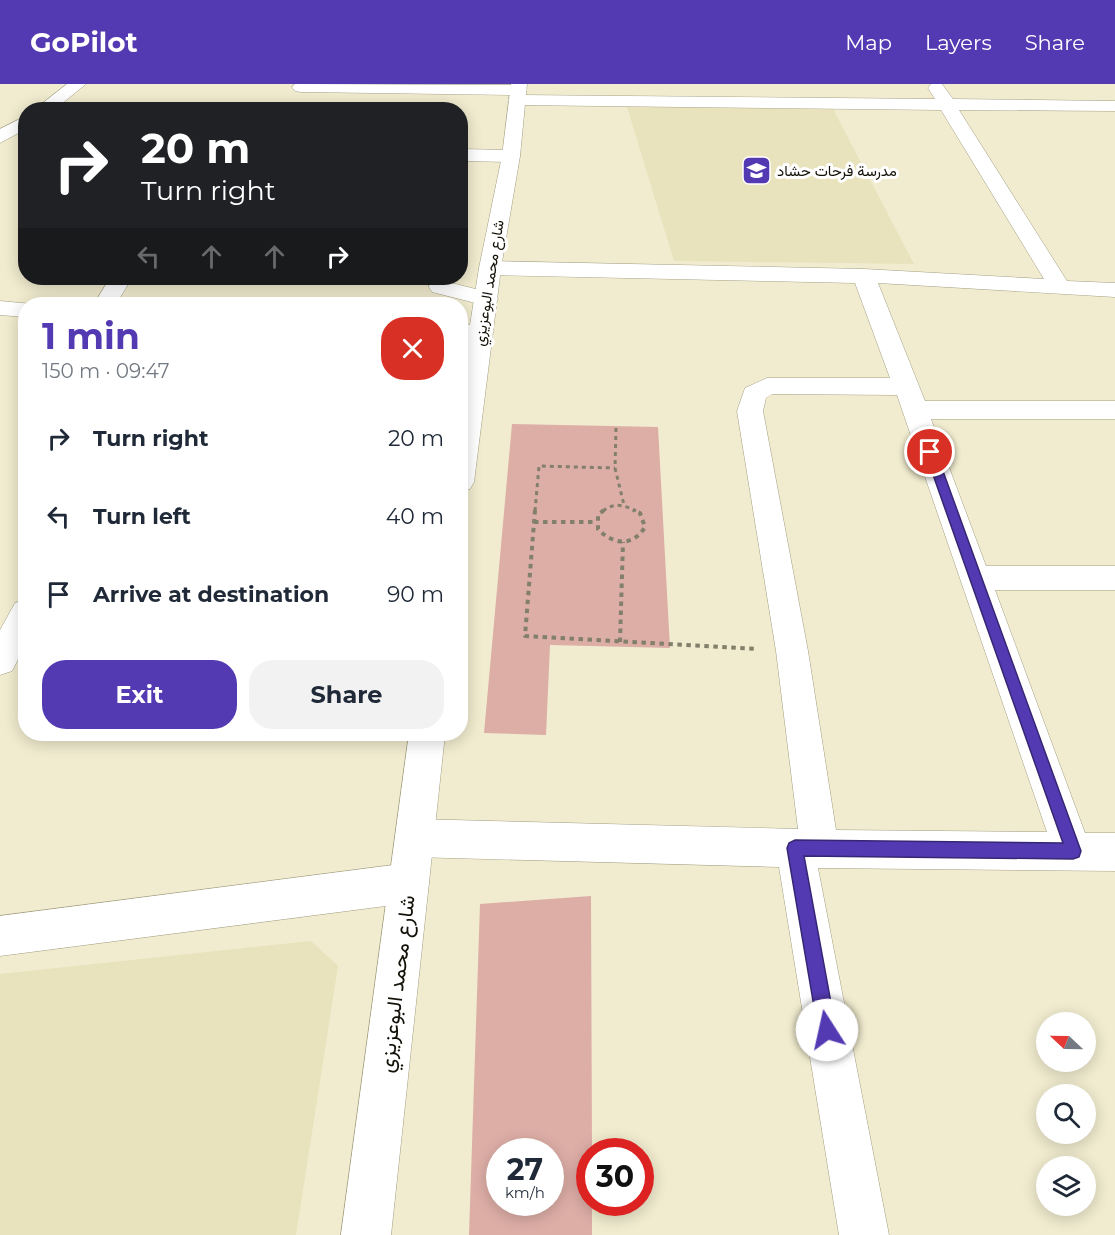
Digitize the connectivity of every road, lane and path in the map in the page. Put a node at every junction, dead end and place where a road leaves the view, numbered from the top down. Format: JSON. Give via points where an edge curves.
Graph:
{"nodes":[{"id":1,"x":73,"y":84,"type":"edge"},
{"id":2,"x":752,"y":84,"type":"edge"},
{"id":3,"x":935,"y":84,"type":"edge"},
{"id":4,"x":300,"y":90,"type":"edge"},
{"id":5,"x":518,"y":91,"type":"edge"},
{"id":6,"x":1088,"y":92,"type":"dead end"},
{"id":7,"x":53,"y":102,"type":"edge"},
{"id":8,"x":758,"y":102,"type":"junction"},
{"id":9,"x":947,"y":104,"type":"junction"},
{"id":10,"x":1107,"y":106,"type":"edge"},
{"id":11,"x":1115,"y":124,"type":"edge"},
{"id":12,"x":18,"y":126,"type":"edge"},
{"id":13,"x":0,"y":137,"type":"edge"},
{"id":14,"x":511,"y":156,"type":"junction"},
{"id":15,"x":468,"y":157,"type":"edge"},
{"id":16,"x":490,"y":268,"type":"junction"},
{"id":17,"x":864,"y":276,"type":"junction"},
{"id":18,"x":440,"y":285,"type":"edge"},
{"id":19,"x":1059,"y":286,"type":"junction"},
{"id":20,"x":1115,"y":290,"type":"edge"},
{"id":21,"x":487,"y":299,"type":"junction"},
{"id":22,"x":0,"y":308,"type":"edge"},
{"id":23,"x":18,"y":309,"type":"edge"},
{"id":24,"x":471,"y":331,"type":"edge"},
{"id":25,"x":468,"y":372,"type":"edge"},
{"id":26,"x":911,"y":399,"type":"junction"},
{"id":27,"x":1115,"y":410,"type":"edge"},
{"id":28,"x":616,"y":428,"type":"dead end"},
{"id":29,"x":615,"y":468,"type":"junction"},
{"id":30,"x":624,"y":505,"type":"junction"},
{"id":31,"x":534,"y":522,"type":"junction"},
{"id":32,"x":597,"y":522,"type":"junction"},
{"id":33,"x":623,"y":542,"type":"junction"},
{"id":34,"x":976,"y":578,"type":"junction"},
{"id":35,"x":1115,"y":578,"type":"edge"},
{"id":36,"x":18,"y":627,"type":"edge"},
{"id":37,"x":620,"y":642,"type":"junction"},
{"id":38,"x":792,"y":651,"type":"junction"},
{"id":39,"x":0,"y":661,"type":"edge"},
{"id":40,"x":426,"y":741,"type":"edge"},
{"id":41,"x":414,"y":838,"type":"junction"},
{"id":42,"x":807,"y":849,"type":"junction"},
{"id":43,"x":1073,"y":851,"type":"junction"},
{"id":44,"x":1115,"y":852,"type":"edge"},
{"id":45,"x":409,"y":883,"type":"junction"},
{"id":46,"x":0,"y":936,"type":"edge"},
{"id":47,"x":366,"y":1235,"type":"edge"},
{"id":48,"x":864,"y":1235,"type":"edge"}],
"edges":[{"from":1,"to":7,"type":"street"},
{"from":2,"to":8,"type":"street"},
{"from":3,"to":9,"type":"street"},
{"from":4,"to":5,"type":"street"},
{"from":5,"to":8,"type":"street"},
{"from":5,"to":14,"type":"street","name":"شارع محمد البوعزيزي"},
{"from":6,"to":10,"type":"street"},
{"from":8,"to":9,"type":"street"},
{"from":9,"to":10,"type":"street"},
{"from":9,"to":19,"type":"street"},
{"from":10,"to":11,"type":"street"},
{"from":12,"to":13,"type":"street"},
{"from":14,"to":15,"type":"street"},
{"from":14,"to":16,"type":"street","name":"شارع محمد البوعزيزي"},
{"from":16,"to":17,"type":"street"},
{"from":16,"to":21,"type":"street","name":"شارع محمد البوعزيزي"},
{"from":17,"to":19,"type":"street"},
{"from":17,"to":26,"type":"street"},
{"from":18,"to":21,"type":"street"},
{"from":19,"to":20,"type":"street"},
{"from":21,"to":24,"type":"street","name":"شارع محمد البوعزيزي"},
{"from":22,"to":23,"type":"street"},
{"from":24,"to":25,"type":"street","name":"شارع محمد البوعزيزي"},
{"from":26,"to":27,"type":"street"},
{"from":26,"to":34,"type":"street"},
{"from":26,"to":38,"type":"street","via":[[768,386],[754,394],[750,411]]},
{"from":28,"to":29,"type":"path"},
{"from":29,"to":30,"type":"path"},
{"from":29,"to":31,"type":"path","via":[[539,466]]},
{"from":30,"to":32,"type":"path","via":[[606,508]]},
{"from":30,"to":33,"type":"path","via":[[640,513],[645,527],[638,537]]},
{"from":31,"to":32,"type":"path"},
{"from":31,"to":37,"type":"path","via":[[525,636]]},
{"from":32,"to":33,"type":"path","via":[[602,535]]},
{"from":33,"to":37,"type":"path"},
{"from":34,"to":35,"type":"street"},
{"from":34,"to":43,"type":"street"},
{"from":36,"to":39,"type":"street"},
{"from":37,"to":38,"type":"path"},
{"from":38,"to":42,"type":"street"},
{"from":40,"to":41,"type":"street","name":"شارع محمد البوعزيزي"},
{"from":41,"to":42,"type":"street"},
{"from":41,"to":45,"type":"street","name":"شارع محمد البوعزيزي"},
{"from":42,"to":43,"type":"street"},
{"from":42,"to":48,"type":"street"},
{"from":43,"to":44,"type":"street"},
{"from":45,"to":46,"type":"street"},
{"from":45,"to":47,"type":"street","name":"شارع محمد البوعزيزي"}]}
